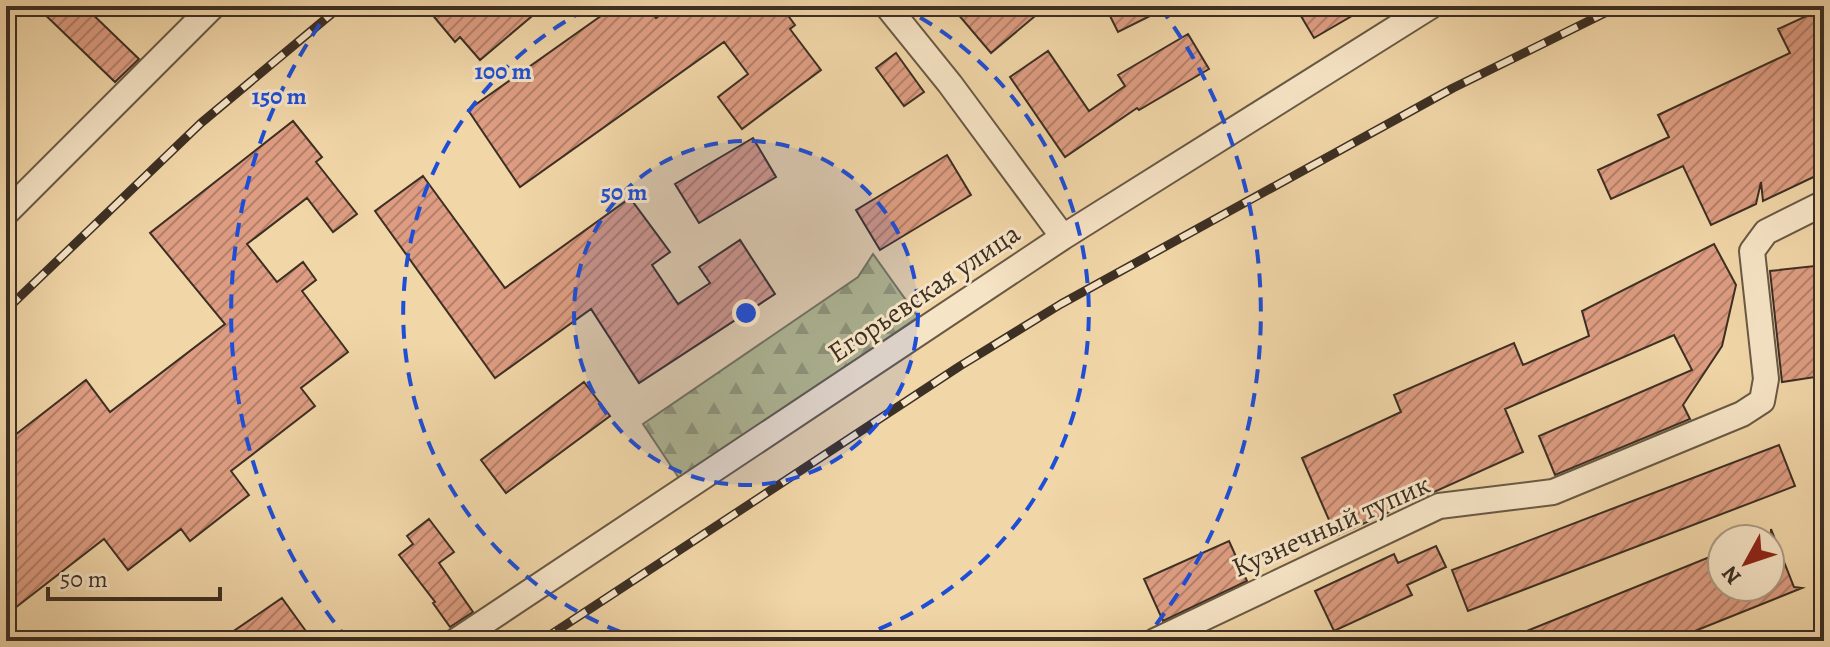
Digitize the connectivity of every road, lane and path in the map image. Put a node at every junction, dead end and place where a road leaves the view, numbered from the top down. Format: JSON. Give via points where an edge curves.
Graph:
{"nodes":[{"id":1,"x":213,"y":6,"type":"edge"},
{"id":2,"x":887,"y":6,"type":"edge"},
{"id":3,"x":1431,"y":6,"type":"edge"},
{"id":4,"x":1824,"y":203,"type":"edge"},
{"id":5,"x":6,"y":213,"type":"edge"},
{"id":6,"x":1063,"y":237,"type":"junction"},
{"id":7,"x":456,"y":641,"type":"edge"},
{"id":8,"x":1155,"y":641,"type":"edge"}],
"edges":[{"from":1,"to":5,"type":"street"},
{"from":2,"to":6,"type":"street"},
{"from":3,"to":6,"type":"street","name":"Егорьевская улица"},
{"from":4,"to":8,"type":"street","name":"Кузнечный тупик","via":[[1766,232],[1752,251],[1766,379],[1762,401],[1553,492],[1439,506]]},
{"from":6,"to":7,"type":"street","name":"Егорьевская улица"}]}
